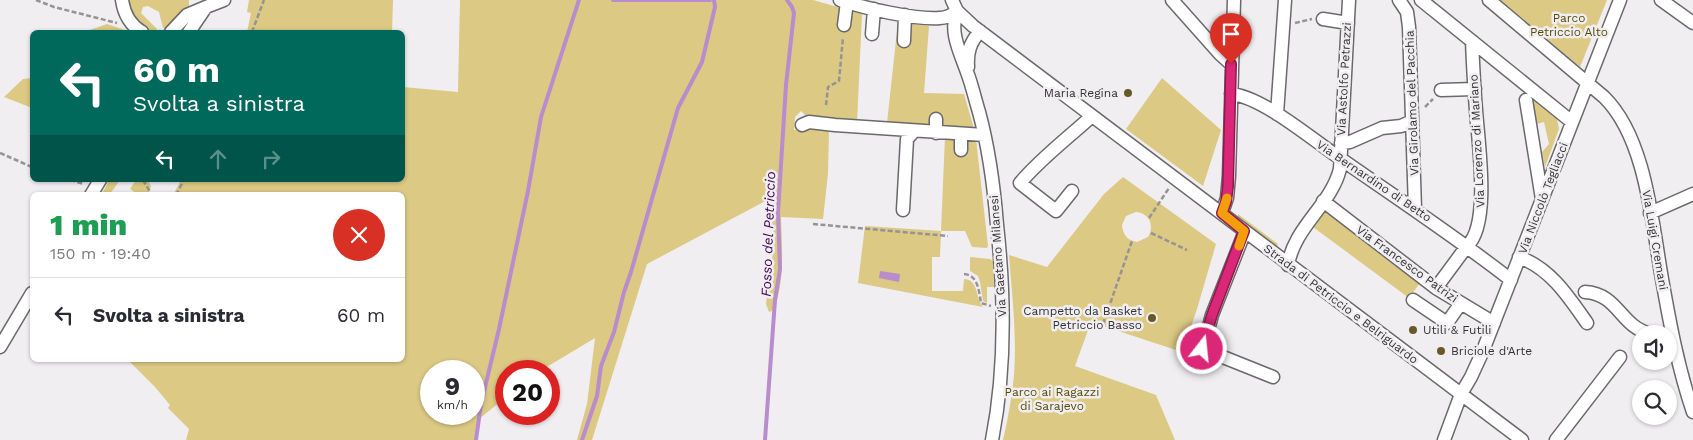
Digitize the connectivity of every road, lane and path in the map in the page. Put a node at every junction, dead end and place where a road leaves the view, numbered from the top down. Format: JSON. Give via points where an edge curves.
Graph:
{"nodes":[{"id":1,"x":36,"y":0,"type":"edge"},
{"id":2,"x":122,"y":0,"type":"edge"},
{"id":3,"x":224,"y":0,"type":"edge"},
{"id":4,"x":264,"y":0,"type":"edge"},
{"id":5,"x":1234,"y":0,"type":"edge"},
{"id":6,"x":1286,"y":0,"type":"edge"},
{"id":7,"x":1349,"y":0,"type":"edge"},
{"id":8,"x":1400,"y":0,"type":"edge"},
{"id":9,"x":1421,"y":0,"type":"edge"},
{"id":10,"x":1489,"y":0,"type":"edge"},
{"id":11,"x":1620,"y":0,"type":"edge"},
{"id":12,"x":1661,"y":0,"type":"edge"},
{"id":13,"x":844,"y":1,"type":"edge"},
{"id":14,"x":1176,"y":3,"type":"edge"},
{"id":15,"x":955,"y":5,"type":"edge"},
{"id":16,"x":206,"y":7,"type":"junction"},
{"id":17,"x":874,"y":9,"type":"junction"},
{"id":18,"x":906,"y":15,"type":"junction"},
{"id":19,"x":1323,"y":19,"type":"joint"},
{"id":20,"x":1348,"y":23,"type":"junction"},
{"id":21,"x":1693,"y":23,"type":"edge"},
{"id":22,"x":844,"y":25,"type":"joint"},
{"id":23,"x":138,"y":30,"type":"edge"},
{"id":24,"x":174,"y":30,"type":"edge"},
{"id":25,"x":190,"y":30,"type":"edge"},
{"id":26,"x":253,"y":30,"type":"edge"},
{"id":27,"x":1283,"y":30,"type":"junction"},
{"id":28,"x":980,"y":31,"type":"junction"},
{"id":29,"x":872,"y":34,"type":"dead end"},
{"id":30,"x":904,"y":41,"type":"dead end"},
{"id":31,"x":1472,"y":41,"type":"junction"},
{"id":32,"x":1231,"y":64,"type":"junction"},
{"id":33,"x":968,"y":74,"type":"junction"},
{"id":34,"x":1587,"y":82,"type":"junction"},
{"id":35,"x":1474,"y":89,"type":"junction"},
{"id":36,"x":1441,"y":90,"type":"joint"},
{"id":37,"x":1231,"y":94,"type":"junction"},
{"id":38,"x":1526,"y":100,"type":"dead end"},
{"id":39,"x":826,"y":105,"type":"dead end"},
{"id":40,"x":1277,"y":114,"type":"junction"},
{"id":41,"x":1092,"y":116,"type":"junction"},
{"id":42,"x":936,"y":119,"type":"dead end"},
{"id":43,"x":1412,"y":121,"type":"junction"},
{"id":44,"x":1572,"y":122,"type":"junction"},
{"id":45,"x":802,"y":125,"type":"dead end"},
{"id":46,"x":914,"y":131,"type":"junction"},
{"id":47,"x":936,"y":133,"type":"junction"},
{"id":48,"x":961,"y":134,"type":"junction"},
{"id":49,"x":984,"y":135,"type":"junction"},
{"id":50,"x":1341,"y":143,"type":"junction"},
{"id":51,"x":961,"y":150,"type":"dead end"},
{"id":52,"x":0,"y":153,"type":"edge"},
{"id":53,"x":1340,"y":159,"type":"junction"},
{"id":54,"x":30,"y":166,"type":"edge"},
{"id":55,"x":1170,"y":187,"type":"dead end"},
{"id":56,"x":1072,"y":191,"type":"dead end"},
{"id":57,"x":1693,"y":194,"type":"edge"},
{"id":58,"x":1542,"y":199,"type":"junction"},
{"id":59,"x":1323,"y":201,"type":"junction"},
{"id":60,"x":1415,"y":209,"type":"junction"},
{"id":61,"x":903,"y":210,"type":"dead end"},
{"id":62,"x":1222,"y":213,"type":"junction"},
{"id":63,"x":1650,"y":213,"type":"junction"},
{"id":64,"x":1149,"y":218,"type":"dead end"},
{"id":65,"x":813,"y":224,"type":"dead end"},
{"id":66,"x":1244,"y":231,"type":"junction"},
{"id":67,"x":1150,"y":233,"type":"dead end"},
{"id":68,"x":948,"y":236,"type":"dead end"},
{"id":69,"x":1132,"y":241,"type":"dead end"},
{"id":70,"x":1467,"y":246,"type":"junction"},
{"id":71,"x":1187,"y":250,"type":"dead end"},
{"id":72,"x":1520,"y":257,"type":"junction"},
{"id":73,"x":1288,"y":265,"type":"junction"},
{"id":74,"x":964,"y":274,"type":"dead end"},
{"id":75,"x":1511,"y":280,"type":"junction"},
{"id":76,"x":1436,"y":288,"type":"junction"},
{"id":77,"x":1584,"y":292,"type":"dead end"},
{"id":78,"x":30,"y":296,"type":"edge"},
{"id":79,"x":1413,"y":300,"type":"dead end"},
{"id":80,"x":1461,"y":303,"type":"junction"},
{"id":81,"x":1002,"y":307,"type":"junction"},
{"id":82,"x":1494,"y":323,"type":"junction"},
{"id":83,"x":1587,"y":323,"type":"dead end"},
{"id":84,"x":1103,"y":324,"type":"dead end"},
{"id":85,"x":1633,"y":325,"type":"edge"},
{"id":86,"x":1669,"y":325,"type":"edge"},
{"id":87,"x":0,"y":347,"type":"edge"},
{"id":88,"x":1620,"y":358,"type":"dead end"},
{"id":89,"x":1677,"y":359,"type":"edge"},
{"id":90,"x":1273,"y":377,"type":"dead end"},
{"id":91,"x":1461,"y":394,"type":"junction"},
{"id":92,"x":1693,"y":412,"type":"edge"},
{"id":93,"x":992,"y":440,"type":"edge"},
{"id":94,"x":1444,"y":440,"type":"edge"},
{"id":95,"x":1522,"y":440,"type":"edge"},
{"id":96,"x":1556,"y":440,"type":"edge"}],
"edges":[{"from":1,"to":23,"type":"path"},
{"from":2,"to":23,"type":"street","via":[[124,11]]},
{"from":3,"to":16,"type":"street"},
{"from":4,"to":26,"type":"path"},
{"from":5,"to":32,"type":"street"},
{"from":6,"to":27,"type":"street"},
{"from":7,"to":20,"type":"street","name":"Via Astolfo Petrazzi"},
{"from":8,"to":43,"type":"street","name":"Via Girolamo del Pacchia","via":[[1408,21]]},
{"from":9,"to":31,"type":"street"},
{"from":10,"to":34,"type":"street","name":"Via Luigi Cremani"},
{"from":11,"to":34,"type":"street","name":"Via Niccolò Tegliacci"},
{"from":12,"to":21,"type":"street"},
{"from":13,"to":17,"type":"street"},
{"from":13,"to":22,"type":"street"},
{"from":14,"to":32,"type":"street"},
{"from":15,"to":18,"type":"street","via":[[941,18]]},
{"from":15,"to":28,"type":"street","name":"Strada di Petriccio e Belriguardo"},
{"from":15,"to":33,"type":"street","name":"Via Gaetano Milanesi","via":[[955,36]]},
{"from":16,"to":24,"type":"street","via":[[187,15]]},
{"from":16,"to":25,"type":"street"},
{"from":17,"to":18,"type":"street"},
{"from":17,"to":29,"type":"street"},
{"from":18,"to":30,"type":"street"},
{"from":19,"to":20,"type":"street"},
{"from":19,"to":27,"type":"path","via":[[1297,22]]},
{"from":20,"to":50,"type":"street","name":"Via Astolfo Petrazzi"},
{"from":22,"to":39,"type":"path","via":[[839,80],[828,87]]},
{"from":27,"to":40,"type":"street"},
{"from":28,"to":33,"type":"street","name":"Via Gaetano Milanesi","via":[[969,47]]},
{"from":28,"to":41,"type":"street","name":"Strada di Petriccio e Belriguardo"},
{"from":31,"to":35,"type":"street","name":"Via Lorenzo di Mariano"},
{"from":31,"to":44,"type":"street"},
{"from":32,"to":37,"type":"street"},
{"from":33,"to":49,"type":"street","name":"Via Gaetano Milanesi"},
{"from":34,"to":44,"type":"street","name":"Via Niccolò Tegliacci"},
{"from":34,"to":63,"type":"street","name":"Via Luigi Cremani","via":[[1609,102],[1626,128],[1640,166]]},
{"from":35,"to":36,"type":"street"},
{"from":35,"to":70,"type":"street","name":"Via Lorenzo di Mariano","via":[[1481,205],[1476,233]]},
{"from":36,"to":43,"type":"path"},
{"from":37,"to":40,"type":"street","name":"Via Bernardino di Betto","via":[[1252,99]]},
{"from":37,"to":62,"type":"street","via":[[1228,189]]},
{"from":38,"to":58,"type":"street"},
{"from":40,"to":53,"type":"street","name":"Via Bernardino di Betto"},
{"from":41,"to":56,"type":"street","via":[[1020,183],[1056,211]]},
{"from":41,"to":62,"type":"street","name":"Strada di Petriccio e Belriguardo"},
{"from":42,"to":47,"type":"street"},
{"from":43,"to":50,"type":"street"},
{"from":43,"to":60,"type":"street","name":"Via Girolamo del Pacchia"},
{"from":44,"to":58,"type":"street","name":"Via Niccolò Tegliacci"},
{"from":45,"to":46,"type":"street","via":[[808,122]]},
{"from":46,"to":47,"type":"street"},
{"from":46,"to":61,"type":"street","via":[[907,139]]},
{"from":47,"to":48,"type":"street"},
{"from":48,"to":49,"type":"street"},
{"from":48,"to":51,"type":"street"},
{"from":49,"to":81,"type":"street","name":"Via Gaetano Milanesi","via":[[998,232]]},
{"from":50,"to":53,"type":"street","name":"Via Astolfo Petrazzi"},
{"from":52,"to":54,"type":"path"},
{"from":53,"to":59,"type":"street","name":"Via Astolfo Petrazzi","via":[[1338,175]]},
{"from":53,"to":60,"type":"street","name":"Via Bernardino di Betto"},
{"from":55,"to":64,"type":"path"},
{"from":57,"to":63,"type":"street"},
{"from":58,"to":72,"type":"street","name":"Via Niccolò Tegliacci"},
{"from":59,"to":73,"type":"street","name":"Via Astolfo Petrazzi","via":[[1296,240]]},
{"from":59,"to":76,"type":"street","name":"Via Francesco Patrizi"},
{"from":60,"to":70,"type":"street","name":"Via Bernardino di Betto"},
{"from":62,"to":66,"type":"street","name":"Strada di Petriccio e Belriguardo"},
{"from":63,"to":86,"type":"street","name":"Via Luigi Cremani"},
{"from":65,"to":68,"type":"path"},
{"from":66,"to":73,"type":"street","name":"Strada di Petriccio e Belriguardo"},
{"from":66,"to":90,"type":"street","via":[[1202,349]]},
{"from":67,"to":71,"type":"path"},
{"from":69,"to":84,"type":"path"},
{"from":70,"to":75,"type":"street","name":"Via Bernardino di Betto"},
{"from":70,"to":76,"type":"street","name":"Via Lorenzo di Mariano"},
{"from":72,"to":75,"type":"street","name":"Via Niccolò Tegliacci"},
{"from":72,"to":83,"type":"street","via":[[1556,281]]},
{"from":73,"to":91,"type":"street","name":"Strada di Petriccio e Belriguardo"},
{"from":74,"to":81,"type":"path","via":[[972,276],[976,282],[983,304]]},
{"from":75,"to":82,"type":"street","name":"Via Niccolò Tegliacci"},
{"from":76,"to":80,"type":"street","name":"Via Francesco Patrizi"},
{"from":77,"to":85,"type":"street","via":[[1609,300]]},
{"from":78,"to":87,"type":"street"},
{"from":79,"to":80,"type":"street","via":[[1447,324]]},
{"from":80,"to":82,"type":"street","name":"Via Francesco Patrizi"},
{"from":81,"to":93,"type":"street","name":"Via Gaetano Milanesi","via":[[1001,382]]},
{"from":82,"to":91,"type":"street","name":"Via Niccolò Tegliacci"},
{"from":88,"to":96,"type":"street"},
{"from":89,"to":92,"type":"street","name":"Via Luigi Cremani"},
{"from":91,"to":94,"type":"street","name":"Via Niccolò Tegliacci"},
{"from":91,"to":95,"type":"street","name":"Strada di Petriccio e Belriguardo"}]}
